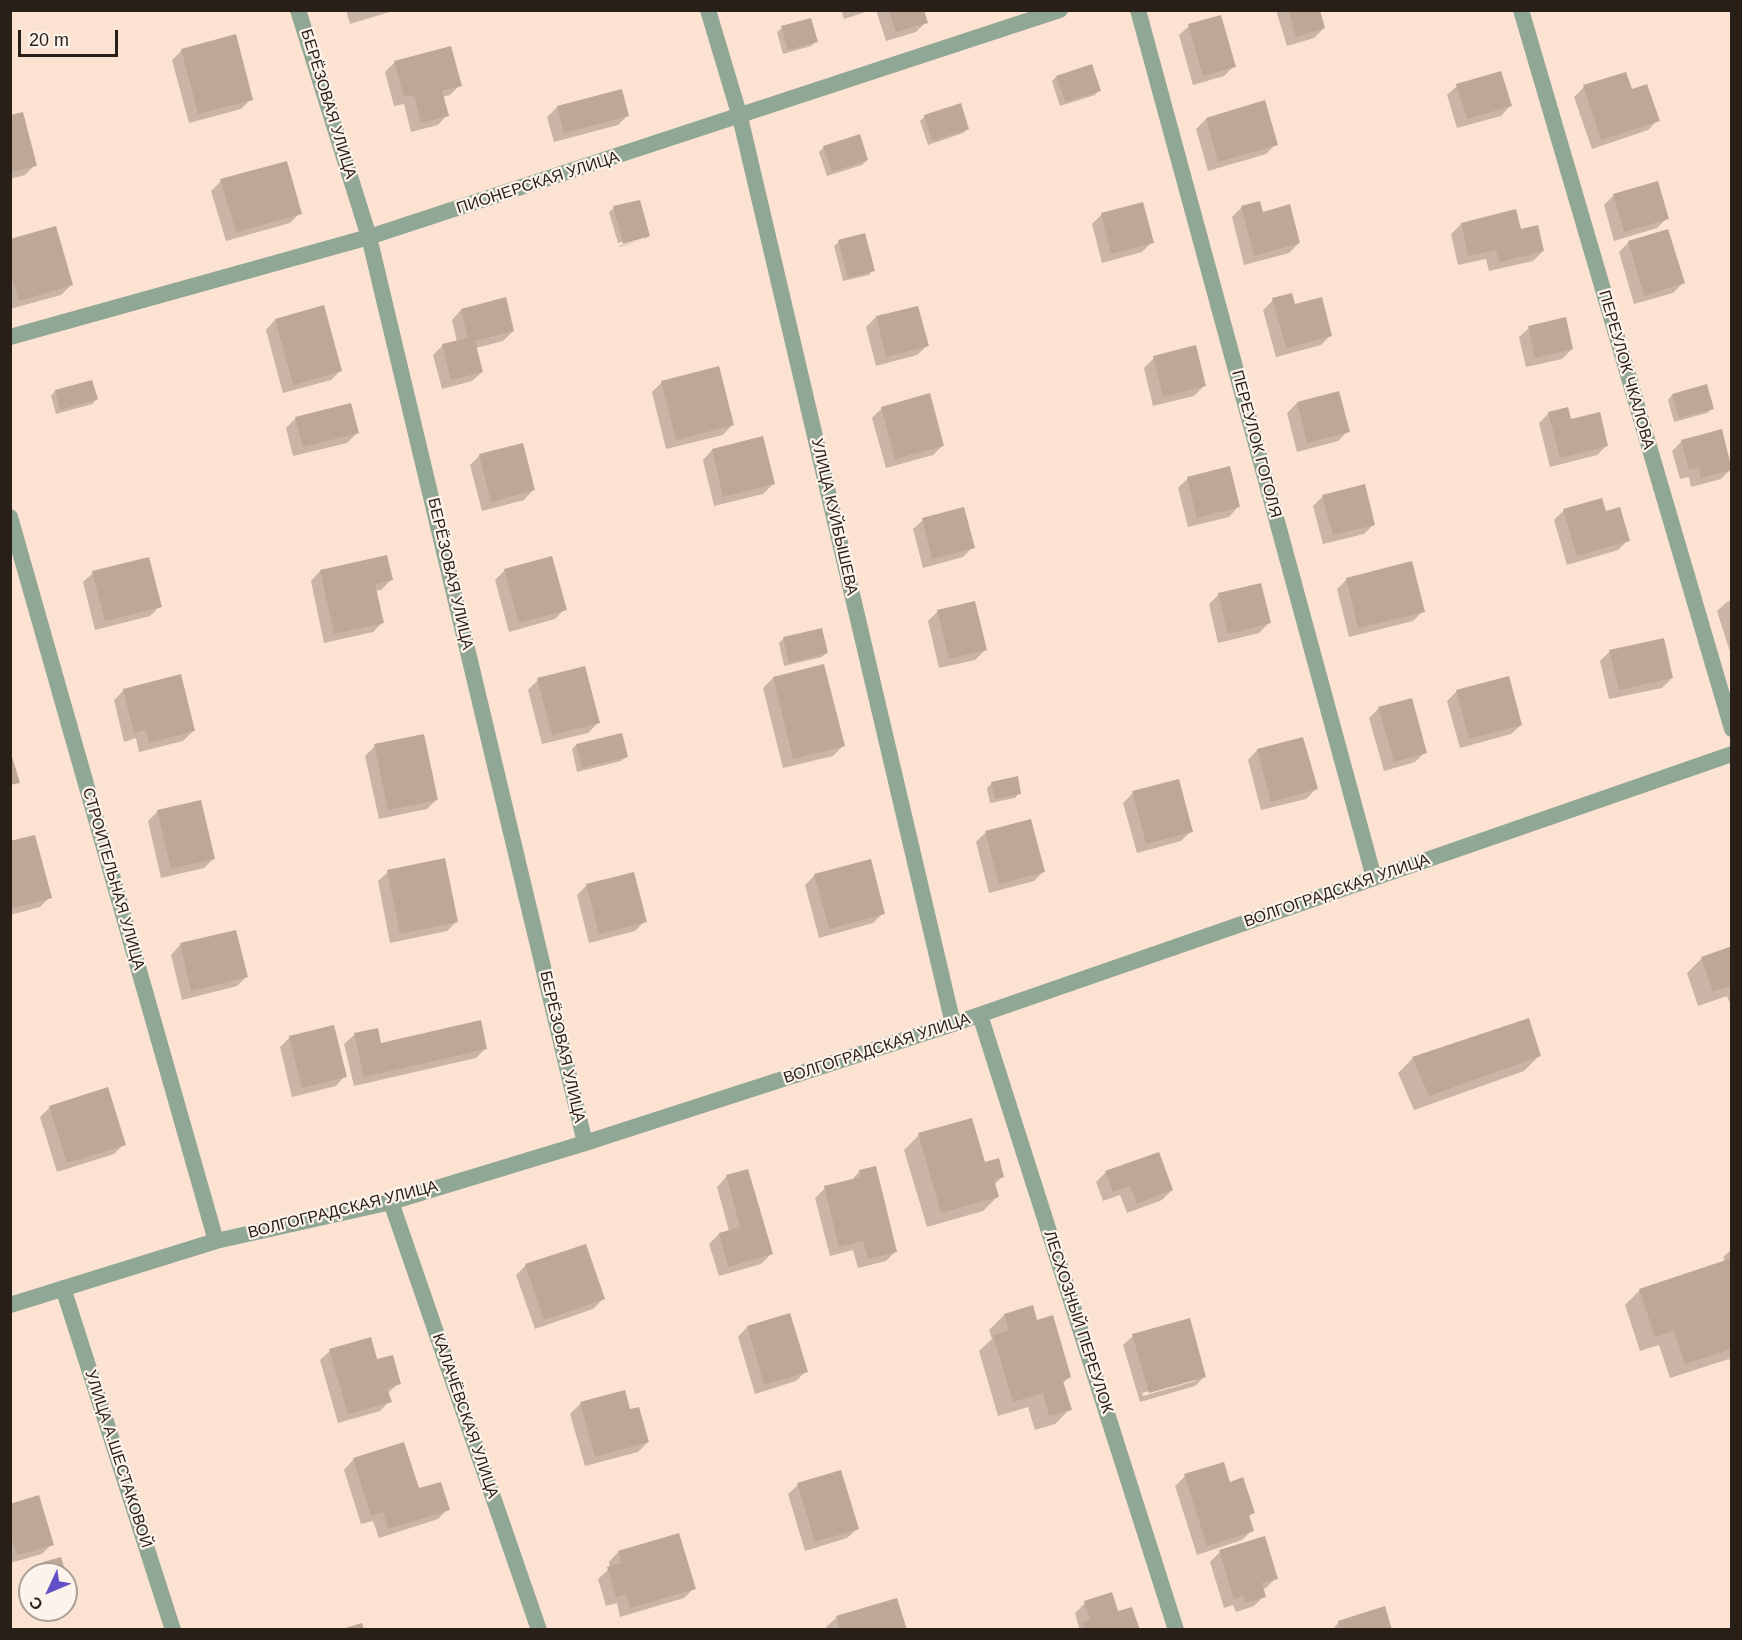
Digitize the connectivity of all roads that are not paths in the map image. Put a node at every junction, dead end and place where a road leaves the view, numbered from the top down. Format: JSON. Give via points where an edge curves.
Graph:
{"nodes":[{"id":1,"x":298,"y":10,"type":"edge"},
{"id":2,"x":708,"y":10,"type":"edge"},
{"id":3,"x":1060,"y":10,"type":"edge"},
{"id":4,"x":1138,"y":10,"type":"edge"},
{"id":5,"x":1521,"y":10,"type":"edge"},
{"id":6,"x":740,"y":117,"type":"junction"},
{"id":7,"x":369,"y":237,"type":"junction"},
{"id":8,"x":10,"y":336,"type":"edge"},
{"id":9,"x":10,"y":517,"type":"edge"},
{"id":10,"x":1731,"y":729,"type":"edge"},
{"id":11,"x":1731,"y":754,"type":"edge"},
{"id":12,"x":1374,"y":879,"type":"junction"},
{"id":13,"x":980,"y":1015,"type":"junction"},
{"id":14,"x":953,"y":1024,"type":"junction"},
{"id":15,"x":585,"y":1143,"type":"junction"},
{"id":16,"x":391,"y":1202,"type":"junction"},
{"id":17,"x":216,"y":1241,"type":"junction"},
{"id":18,"x":63,"y":1288,"type":"junction"},
{"id":19,"x":10,"y":1305,"type":"edge"},
{"id":20,"x":172,"y":1629,"type":"edge"},
{"id":21,"x":539,"y":1629,"type":"edge"},
{"id":22,"x":1176,"y":1629,"type":"edge"}],
"edges":[{"from":1,"to":7,"type":"street","name":"БЕРЁЗОВАЯ УЛИЦА"},
{"from":2,"to":6,"type":"street","name":"УЛИЦА КУЙБЫШЕВА"},
{"from":3,"to":6,"type":"street","name":"ПИОНЕРСКАЯ УЛИЦА"},
{"from":4,"to":12,"type":"street","name":"ПЕРЕУЛОК ГОГОЛЯ"},
{"from":5,"to":10,"type":"street","name":"ПЕРЕУЛОК ЧКАЛОВА"},
{"from":6,"to":7,"type":"street","name":"ПИОНЕРСКАЯ УЛИЦА"},
{"from":6,"to":14,"type":"street","name":"УЛИЦА КУЙБЫШЕВА"},
{"from":7,"to":8,"type":"street","name":"ПИОНЕРСКАЯ УЛИЦА"},
{"from":7,"to":15,"type":"street","name":"БЕРЁЗОВАЯ УЛИЦА"},
{"from":9,"to":17,"type":"street","name":"СТРОИТЕЛЬНАЯ УЛИЦА"},
{"from":11,"to":12,"type":"street","name":"ВОЛГОГРАДСКАЯ УЛИЦА"},
{"from":12,"to":13,"type":"street","name":"ВОЛГОГРАДСКАЯ УЛИЦА"},
{"from":13,"to":14,"type":"street","name":"ВОЛГОГРАДСКАЯ УЛИЦА"},
{"from":13,"to":22,"type":"street","name":"ЛЕСХОЗНЫЙ ПЕРЕУЛОК"},
{"from":14,"to":15,"type":"street","name":"ВОЛГОГРАДСКАЯ УЛИЦА"},
{"from":15,"to":16,"type":"street","name":"ВОЛГОГРАДСКАЯ УЛИЦА"},
{"from":16,"to":17,"type":"street","name":"ВОЛГОГРАДСКАЯ УЛИЦА"},
{"from":16,"to":21,"type":"street","name":"КАЛАЧЁВСКАЯ УЛИЦА"},
{"from":17,"to":18,"type":"street","name":"ВОЛГОГРАДСКАЯ УЛИЦА"},
{"from":18,"to":19,"type":"street","name":"ВОЛГОГРАДСКАЯ УЛИЦА"},
{"from":18,"to":20,"type":"street","name":"УЛИЦА А.ШЕСТАКОВОЙ"}]}
